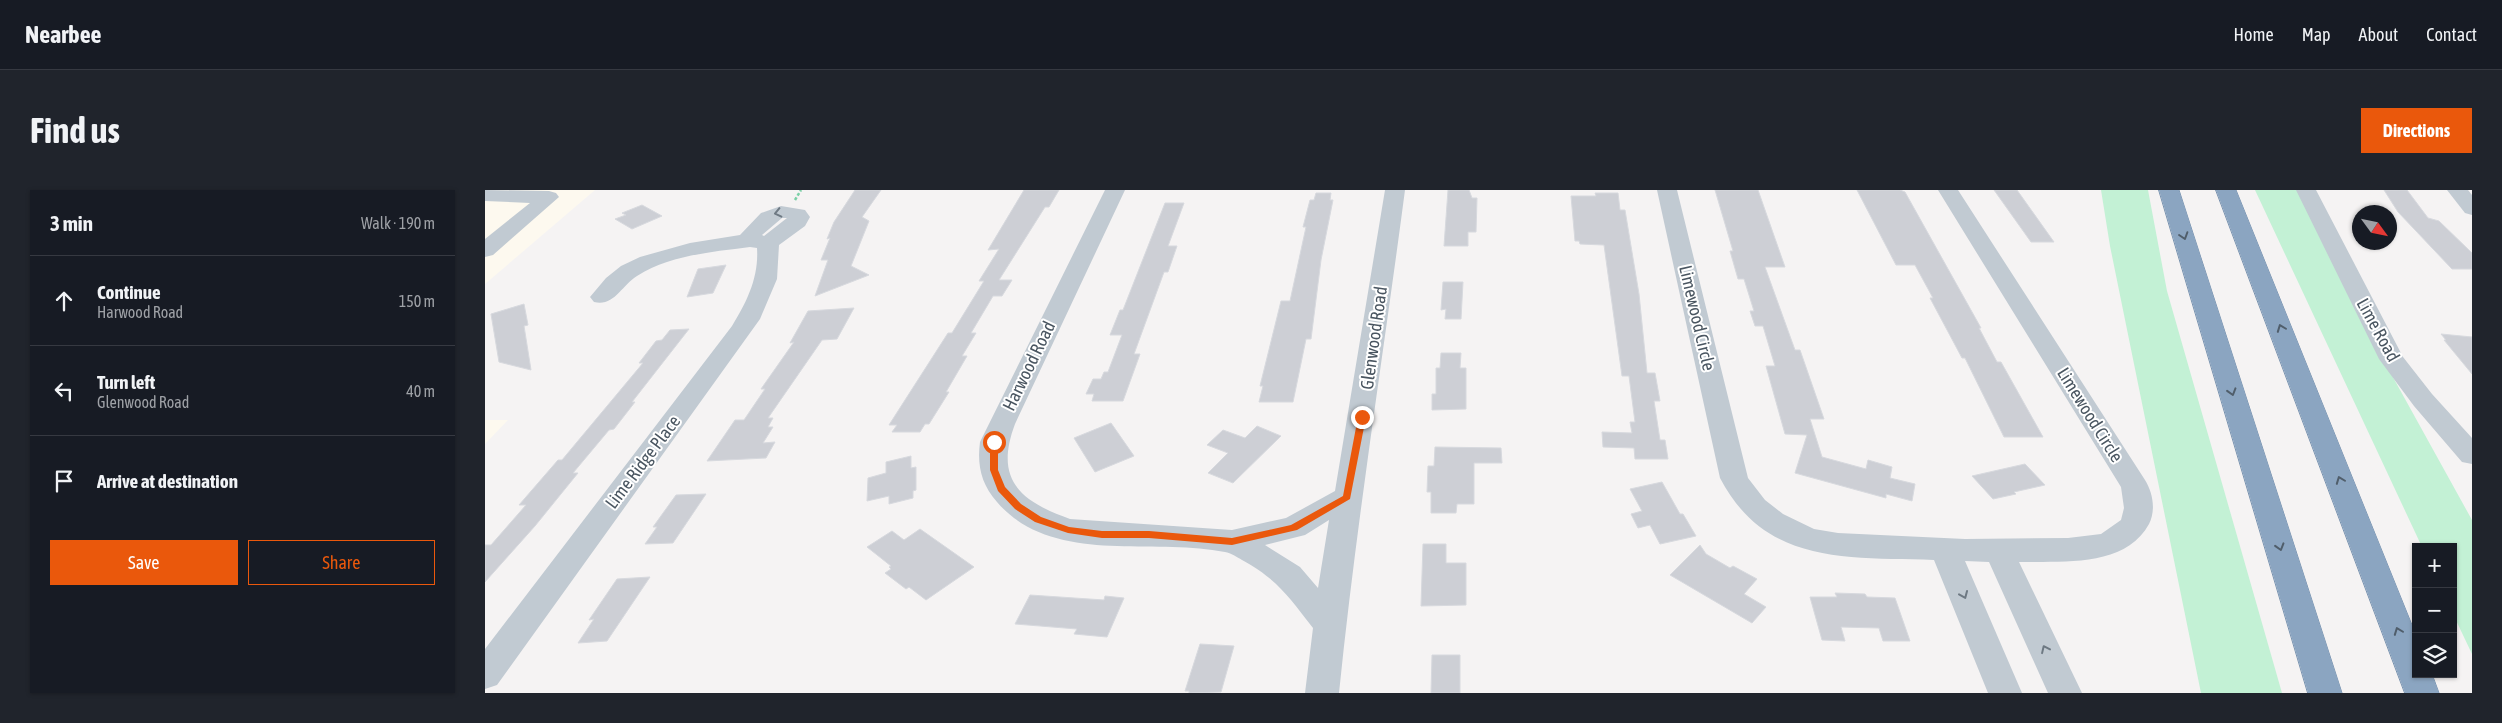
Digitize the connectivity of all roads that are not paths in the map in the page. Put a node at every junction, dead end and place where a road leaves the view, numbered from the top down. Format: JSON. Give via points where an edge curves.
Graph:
{"nodes":[{"id":1,"x":1115,"y":190,"type":"edge"},
{"id":2,"x":1395,"y":190,"type":"edge"},
{"id":3,"x":1667,"y":190,"type":"edge"},
{"id":4,"x":1948,"y":190,"type":"edge"},
{"id":5,"x":2169,"y":190,"type":"edge"},
{"id":6,"x":2226,"y":190,"type":"edge"},
{"id":7,"x":2307,"y":190,"type":"edge"},
{"id":8,"x":2457,"y":190,"type":"edge"},
{"id":9,"x":485,"y":195,"type":"edge"},
{"id":10,"x":2472,"y":209,"type":"edge"},
{"id":11,"x":485,"y":250,"type":"edge"},
{"id":12,"x":602,"y":297,"type":"dead end"},
{"id":13,"x":2472,"y":455,"type":"edge"},
{"id":14,"x":1347,"y":497,"type":"junction"},
{"id":15,"x":1232,"y":541,"type":"junction"},
{"id":16,"x":1945,"y":550,"type":"junction"},
{"id":17,"x":1999,"y":551,"type":"junction"},
{"id":18,"x":1329,"y":624,"type":"junction"},
{"id":19,"x":485,"y":675,"type":"edge"},
{"id":20,"x":1322,"y":693,"type":"edge"},
{"id":21,"x":2005,"y":693,"type":"edge"},
{"id":22,"x":2065,"y":693,"type":"edge"},
{"id":23,"x":2325,"y":693,"type":"edge"},
{"id":24,"x":2422,"y":693,"type":"edge"}],
"edges":[{"from":1,"to":15,"type":"street","name":"Harwood Road","via":[[1001,424],[994,442],[994,470],[1009,498],[1038,520],[1053,525],[1102,534]]},
{"from":2,"to":14,"type":"street","name":"Glenwood Road"},
{"from":3,"to":16,"type":"street","name":"Limewood Circle","via":[[1734,478],[1745,497],[1769,520],[1813,540]]},
{"from":4,"to":17,"type":"street","name":"Limewood Circle","via":[[2135,487],[2140,503],[2139,514],[2132,527],[2112,542],[2080,549]]},
{"from":5,"to":23,"type":"highway","one_way":true},
{"from":24,"to":6,"type":"highway","one_way":true},
{"from":7,"to":13,"type":"street","name":"Lime Road","via":[[2392,359]]},
{"from":8,"to":10,"type":"street"},
{"from":9,"to":11,"type":"street","via":[[549,197]]},
{"from":12,"to":19,"type":"street","name":"Lime Ridge Place","via":[[609,286],[651,259],[758,242],[764,287],[743,329]]},
{"from":14,"to":15,"type":"street","name":"Harwood Road","via":[[1293,528]]},
{"from":14,"to":18,"type":"street","name":"Glenwood Road"},
{"from":15,"to":18,"type":"street","name":"Harwood Road","via":[[1289,575]]},
{"from":16,"to":17,"type":"street","name":"Limewood Circle"},
{"from":16,"to":21,"type":"street","one_way":true},
{"from":22,"to":17,"type":"street","one_way":true},
{"from":18,"to":20,"type":"street","name":"Glenwood Road"}]}
